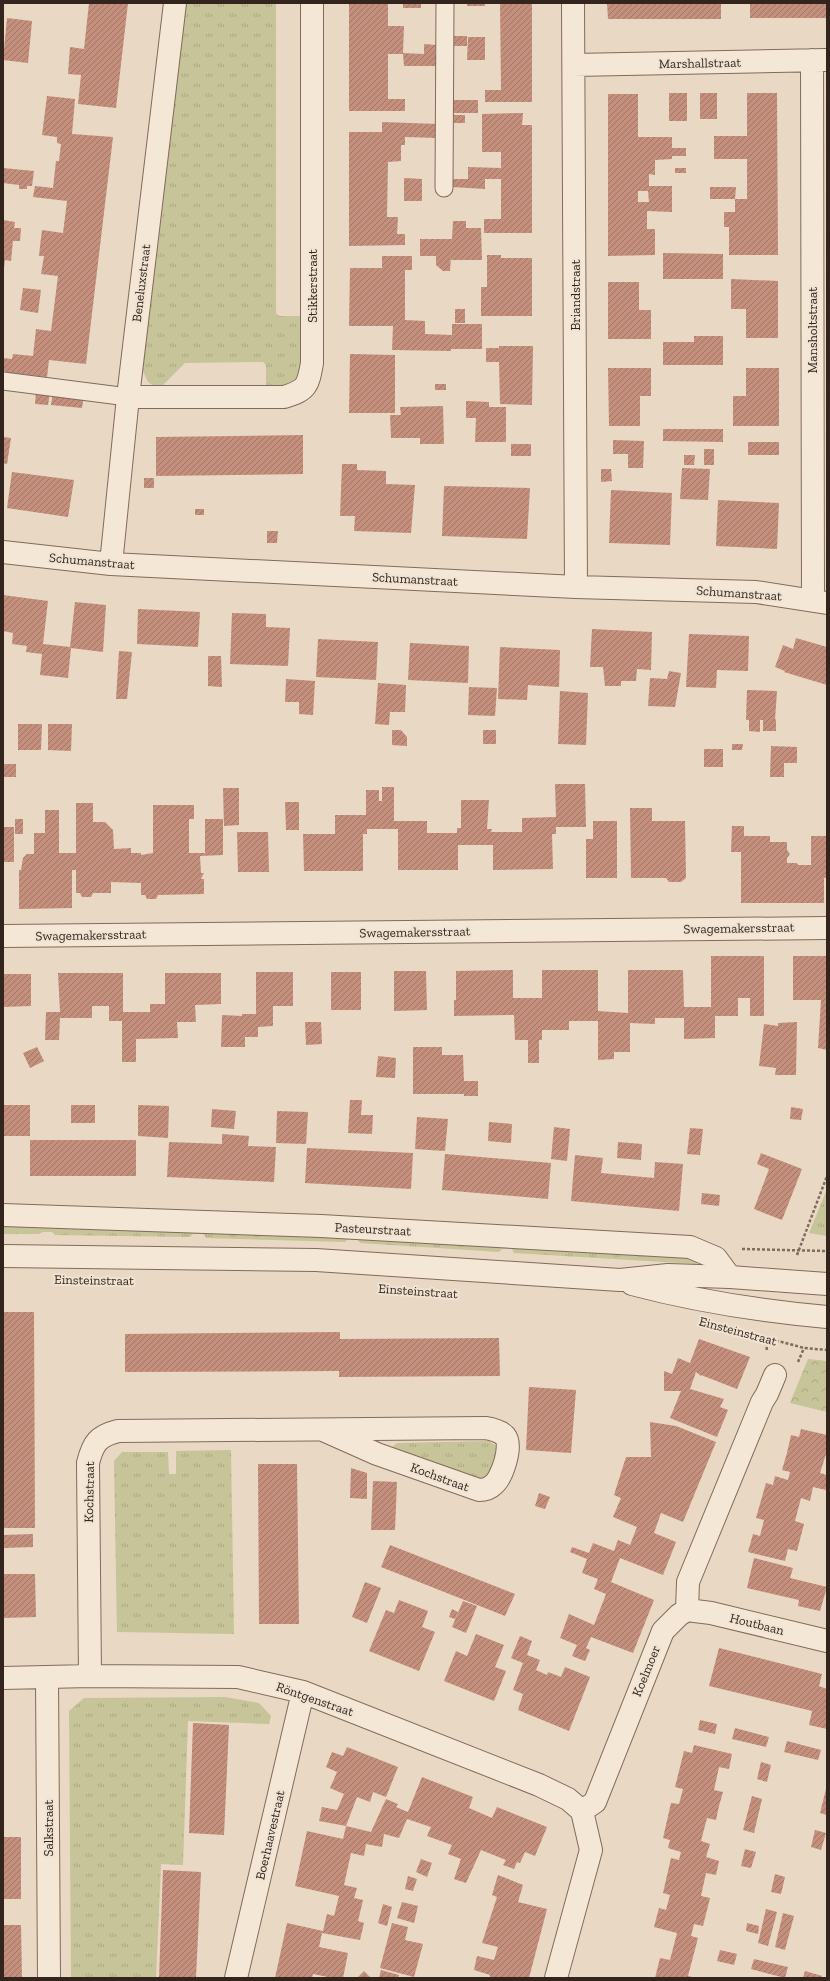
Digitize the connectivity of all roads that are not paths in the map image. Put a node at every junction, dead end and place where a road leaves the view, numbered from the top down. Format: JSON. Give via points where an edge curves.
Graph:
{"nodes":[{"id":1,"x":175,"y":3,"type":"edge"},
{"id":2,"x":312,"y":3,"type":"edge"},
{"id":3,"x":445,"y":3,"type":"edge"},
{"id":4,"x":573,"y":3,"type":"edge"},
{"id":5,"x":819,"y":60,"type":"edge"},
{"id":6,"x":574,"y":65,"type":"junction"},
{"id":7,"x":444,"y":188,"type":"dead end"},
{"id":8,"x":3,"y":381,"type":"edge"},
{"id":9,"x":128,"y":397,"type":"junction"},
{"id":10,"x":3,"y":552,"type":"edge"},
{"id":11,"x":111,"y":564,"type":"junction"},
{"id":12,"x":576,"y":587,"type":"junction"},
{"id":13,"x":820,"y":601,"type":"edge"},
{"id":14,"x":827,"y":928,"type":"edge"},
{"id":15,"x":3,"y":936,"type":"edge"},
{"id":16,"x":3,"y":1215,"type":"edge"},
{"id":17,"x":3,"y":1256,"type":"edge"},
{"id":18,"x":730,"y":1277,"type":"junction"},
{"id":19,"x":620,"y":1280,"type":"junction"},
{"id":20,"x":827,"y":1284,"type":"edge"},
{"id":21,"x":827,"y":1317,"type":"edge"},
{"id":22,"x":775,"y":1375,"type":"dead end"},
{"id":23,"x":323,"y":1430,"type":"junction"},
{"id":24,"x":687,"y":1610,"type":"junction"},
{"id":25,"x":827,"y":1641,"type":"edge"},
{"id":26,"x":90,"y":1676,"type":"junction"},
{"id":27,"x":3,"y":1678,"type":"edge"},
{"id":28,"x":48,"y":1678,"type":"junction"},
{"id":29,"x":303,"y":1692,"type":"junction"},
{"id":30,"x":582,"y":1811,"type":"junction"},
{"id":31,"x":50,"y":1978,"type":"edge"},
{"id":32,"x":236,"y":1978,"type":"edge"},
{"id":33,"x":556,"y":1978,"type":"edge"}],
"edges":[{"from":1,"to":9,"type":"street","name":"Beneluxstraat"},
{"from":2,"to":9,"type":"street","name":"Stikkerstraat","via":[[312,363],[307,386],[284,397]]},
{"from":3,"to":7,"type":"lane"},
{"from":4,"to":6,"type":"street","name":"Briandstraat"},
{"from":5,"to":6,"type":"street","name":"Marshallstraat"},
{"from":5,"to":13,"type":"street","name":"Mansholtstraat"},
{"from":6,"to":12,"type":"street","name":"Briandstraat"},
{"from":8,"to":9,"type":"lane"},
{"from":9,"to":11,"type":"street","name":"Beneluxstraat"},
{"from":10,"to":11,"type":"street","name":"Schumanstraat"},
{"from":11,"to":12,"type":"street","name":"Schumanstraat"},
{"from":12,"to":13,"type":"street","name":"Schumanstraat","via":[[756,592]]},
{"from":14,"to":15,"type":"street","name":"Swagemakersstraat"},
{"from":16,"to":18,"type":"street","name":"Pasteurstraat","via":[[321,1226],[690,1247],[716,1258]]},
{"from":17,"to":19,"type":"street","name":"Einsteinstraat","via":[[316,1260]]},
{"from":18,"to":19,"type":"street","name":"Einsteinstraat","via":[[668,1275]]},
{"from":18,"to":20,"type":"street","name":"Einsteinstraat"},
{"from":19,"to":21,"type":"street","name":"Einsteinstraat","via":[[681,1296],[734,1306]]},
{"from":22,"to":24,"type":"street","via":[[688,1582]]},
{"from":23,"to":23,"type":"street","name":"Kochstraat","via":[[485,1428],[496,1430],[506,1437],[509,1444],[499,1478],[486,1490],[479,1490],[377,1454]]},
{"from":23,"to":26,"type":"street","name":"Kochstraat","via":[[118,1431],[106,1434],[98,1440],[88,1463]]},
{"from":24,"to":25,"type":"street","name":"Houtbaan","via":[[711,1613]]},
{"from":24,"to":30,"type":"street","name":"Koelmoer","via":[[664,1631],[595,1802]]},
{"from":26,"to":28,"type":"street","name":"Röntgenstraat"},
{"from":26,"to":29,"type":"street","name":"Röntgenstraat","via":[[238,1677]]},
{"from":27,"to":28,"type":"street","name":"Röntgenstraat"},
{"from":28,"to":31,"type":"street","name":"Salkstraat"},
{"from":29,"to":30,"type":"street","name":"Röntgenstraat","via":[[540,1784],[568,1799]]},
{"from":29,"to":32,"type":"street","name":"Boerhaavestraat"},
{"from":30,"to":33,"type":"street","via":[[591,1850]]}]}
